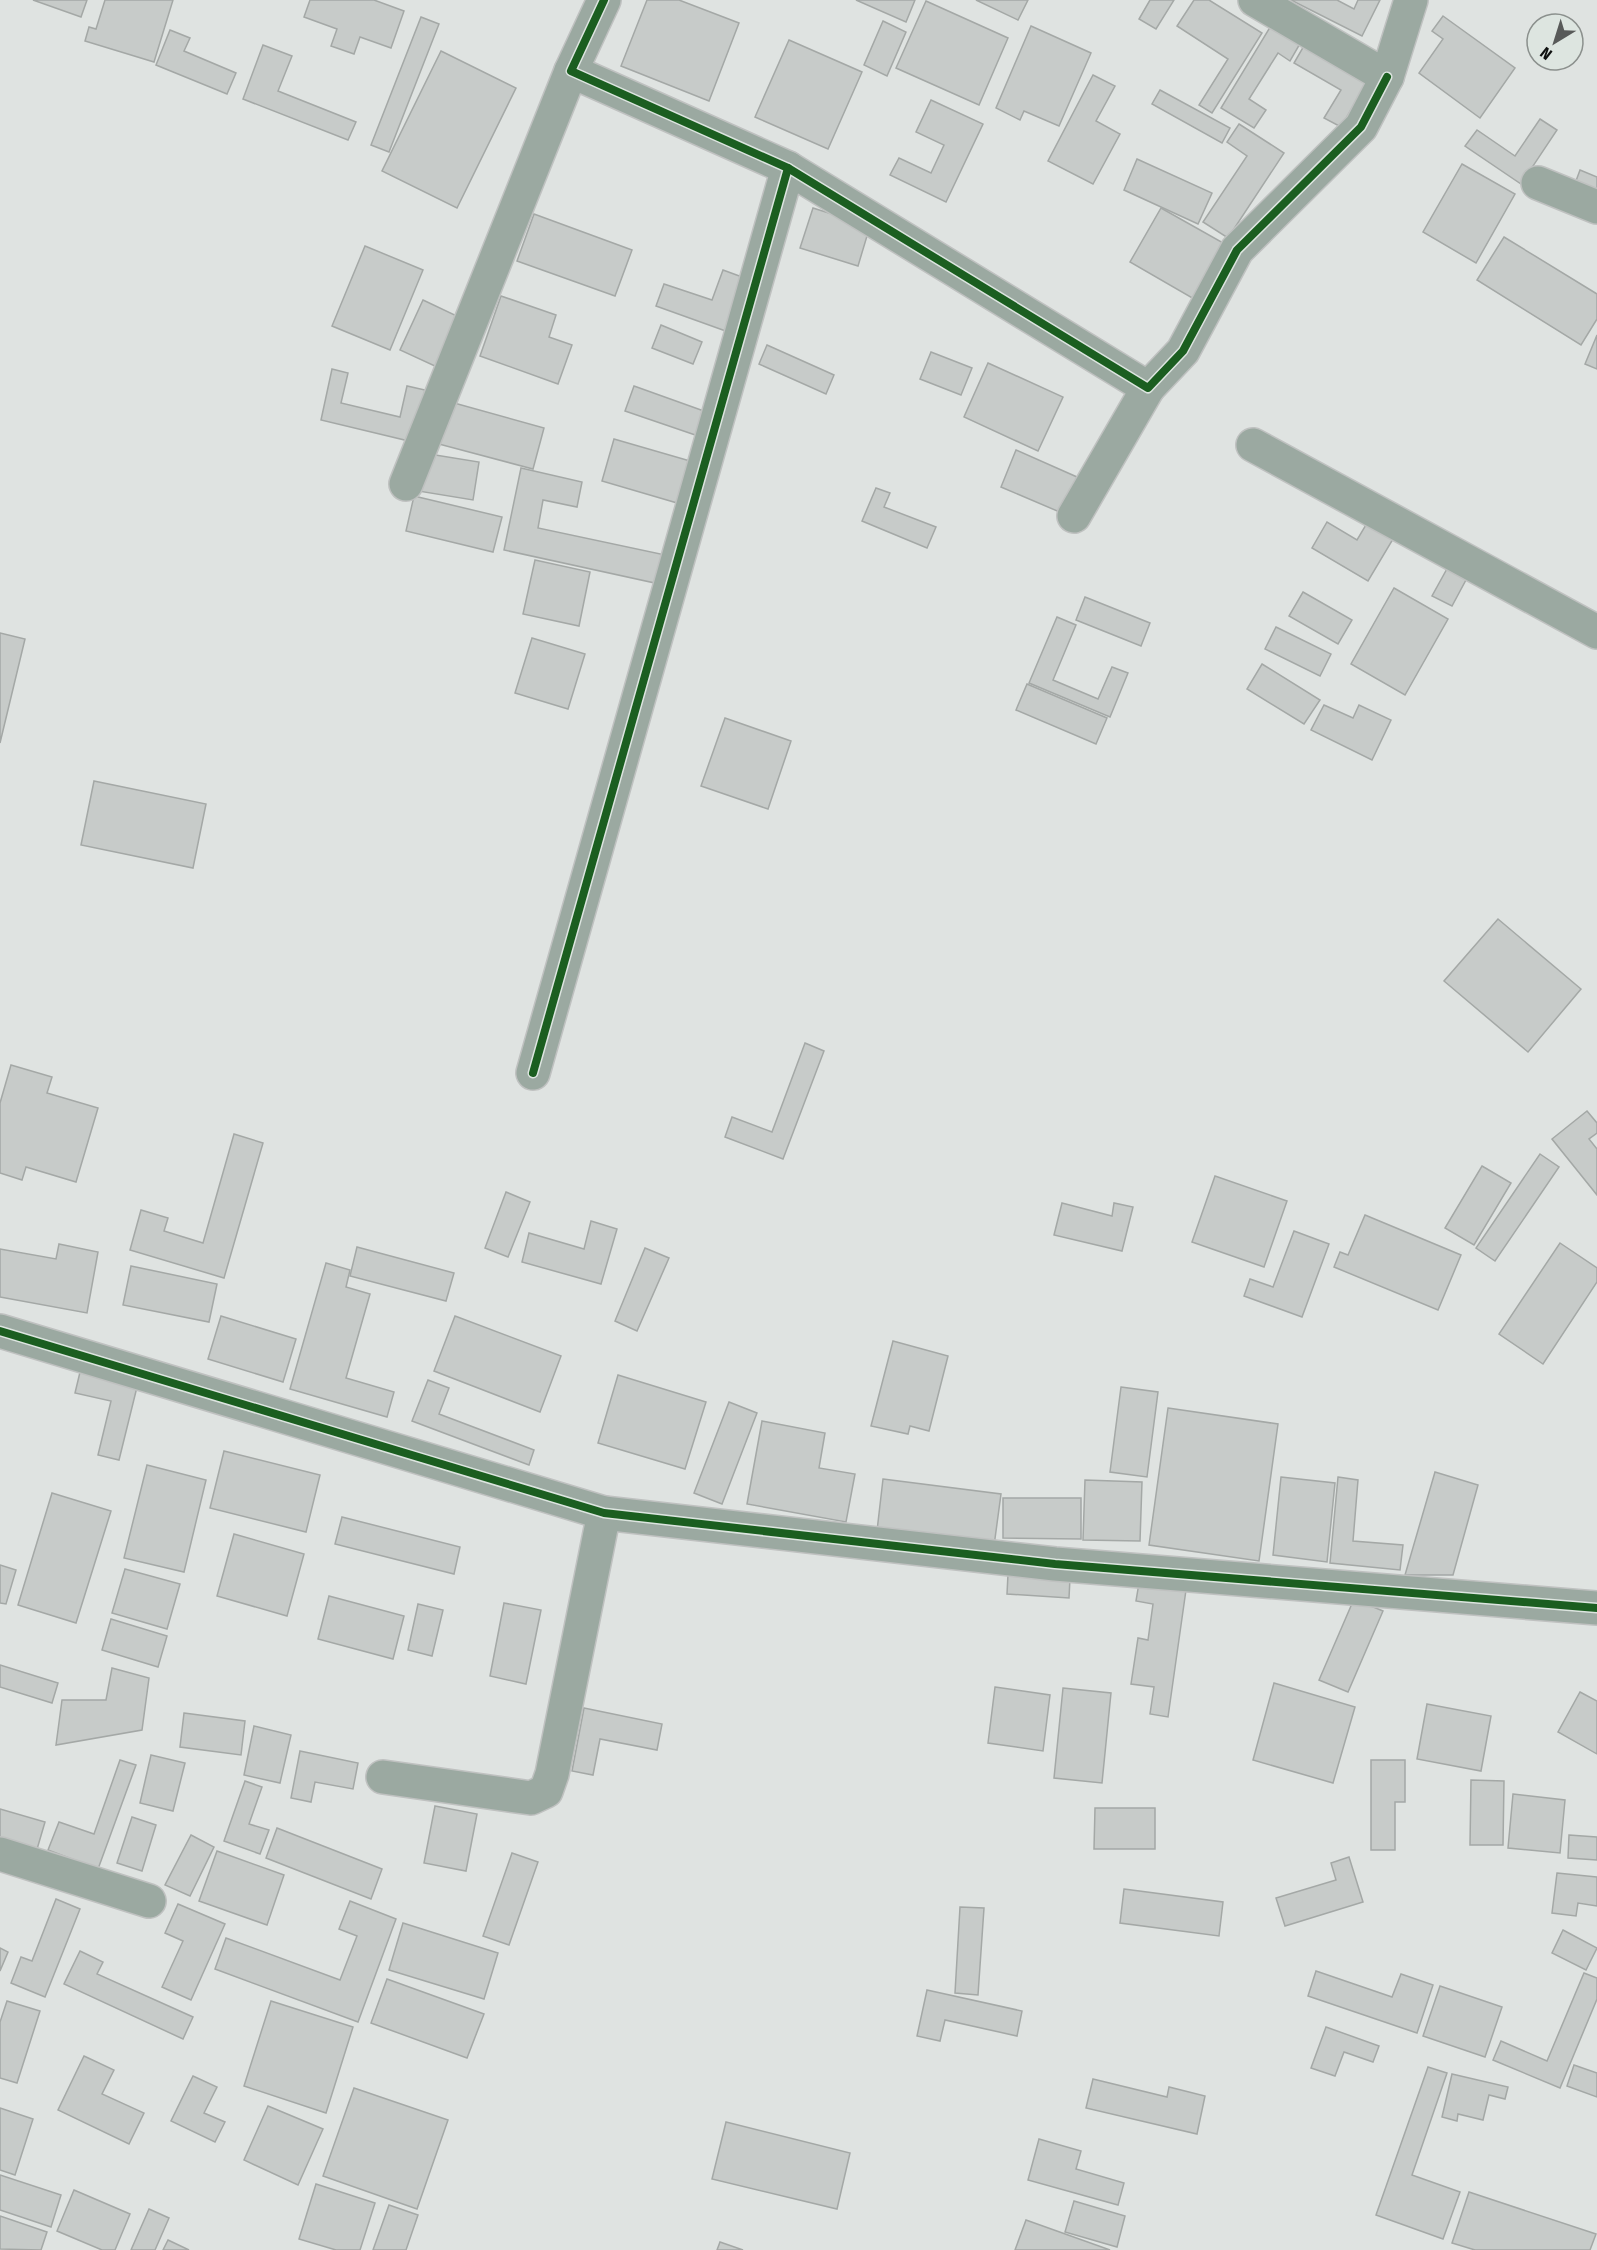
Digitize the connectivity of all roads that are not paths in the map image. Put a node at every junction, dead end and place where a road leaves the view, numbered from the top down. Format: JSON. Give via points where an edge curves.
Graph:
{"nodes":[{"id":1,"x":604,"y":0,"type":"edge"},
{"id":2,"x":1255,"y":0,"type":"edge"},
{"id":3,"x":1411,"y":0,"type":"edge"},
{"id":4,"x":571,"y":71,"type":"junction"},
{"id":5,"x":1387,"y":77,"type":"junction"},
{"id":6,"x":788,"y":168,"type":"junction"},
{"id":7,"x":1538,"y":183,"type":"dead end"},
{"id":8,"x":1597,"y":207,"type":"edge"},
{"id":9,"x":1148,"y":388,"type":"junction"},
{"id":10,"x":1253,"y":444,"type":"dead end"},
{"id":11,"x":406,"y":484,"type":"dead end"},
{"id":12,"x":1074,"y":516,"type":"dead end"},
{"id":13,"x":1597,"y":632,"type":"edge"},
{"id":14,"x":533,"y":1072,"type":"dead end"},
{"id":15,"x":0,"y":1331,"type":"edge"},
{"id":16,"x":603,"y":1513,"type":"junction"},
{"id":17,"x":1597,"y":1608,"type":"edge"},
{"id":18,"x":383,"y":1777,"type":"dead end"},
{"id":19,"x":0,"y":1854,"type":"edge"},
{"id":20,"x":149,"y":1901,"type":"dead end"}],
"edges":[{"from":1,"to":4,"type":"street"},
{"from":2,"to":5,"type":"street"},
{"from":3,"to":5,"type":"street"},
{"from":4,"to":6,"type":"street"},
{"from":4,"to":11,"type":"street"},
{"from":5,"to":9,"type":"street","via":[[1361,127],[1237,250],[1183,351]]},
{"from":6,"to":9,"type":"street"},
{"from":6,"to":14,"type":"street"},
{"from":7,"to":8,"type":"street"},
{"from":9,"to":12,"type":"street"},
{"from":10,"to":13,"type":"street"},
{"from":15,"to":16,"type":"street"},
{"from":16,"to":17,"type":"street","via":[[1054,1564]]},
{"from":16,"to":18,"type":"street","via":[[546,1791],[531,1798]]},
{"from":19,"to":20,"type":"street"}]}
